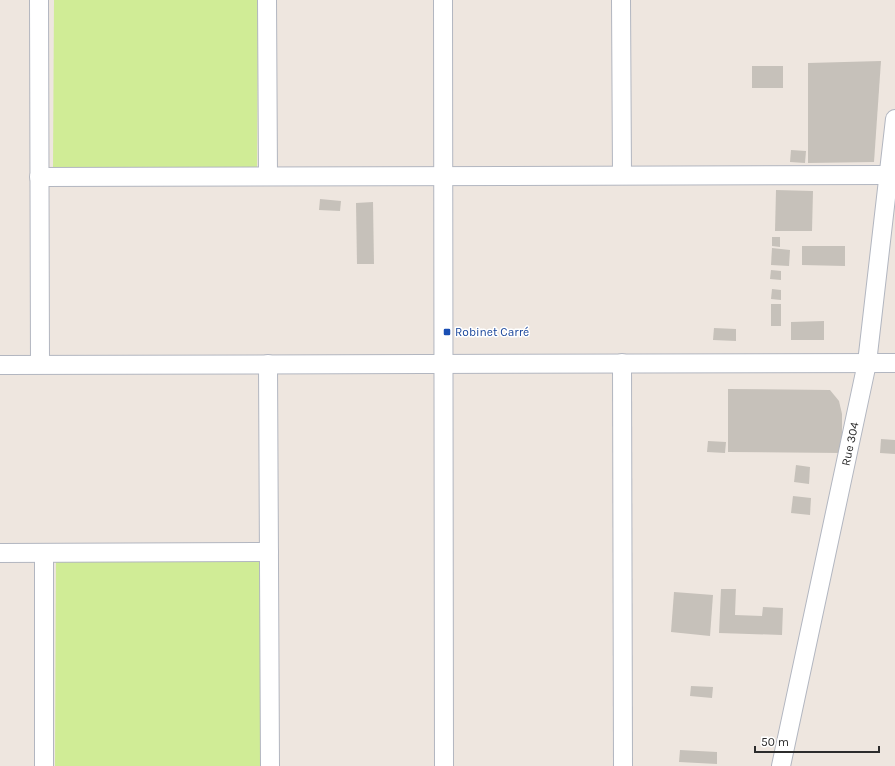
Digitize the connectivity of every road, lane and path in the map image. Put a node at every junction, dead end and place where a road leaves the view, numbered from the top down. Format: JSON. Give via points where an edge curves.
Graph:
{"nodes":[{"id":1,"x":39,"y":0,"type":"edge"},
{"id":2,"x":267,"y":0,"type":"edge"},
{"id":3,"x":443,"y":0,"type":"edge"},
{"id":4,"x":622,"y":0,"type":"edge"},
{"id":5,"x":895,"y":119,"type":"edge"},
{"id":6,"x":622,"y":175,"type":"junction"},
{"id":7,"x":889,"y":175,"type":"junction"},
{"id":8,"x":268,"y":176,"type":"junction"},
{"id":9,"x":443,"y":176,"type":"junction"},
{"id":10,"x":39,"y":177,"type":"junction"},
{"id":11,"x":622,"y":363,"type":"junction"},
{"id":12,"x":868,"y":363,"type":"junction"},
{"id":13,"x":895,"y":363,"type":"edge"},
{"id":14,"x":0,"y":364,"type":"edge"},
{"id":15,"x":40,"y":364,"type":"junction"},
{"id":16,"x":268,"y":364,"type":"junction"},
{"id":17,"x":443,"y":364,"type":"junction"},
{"id":18,"x":269,"y":552,"type":"junction"},
{"id":19,"x":0,"y":553,"type":"edge"},
{"id":20,"x":44,"y":553,"type":"junction"},
{"id":21,"x":44,"y":766,"type":"edge"},
{"id":22,"x":270,"y":766,"type":"edge"},
{"id":23,"x":444,"y":766,"type":"edge"},
{"id":24,"x":623,"y":766,"type":"edge"},
{"id":25,"x":781,"y":766,"type":"edge"}],
"edges":[{"from":1,"to":10,"type":"street"},
{"from":2,"to":8,"type":"street"},
{"from":3,"to":9,"type":"street"},
{"from":4,"to":6,"type":"street"},
{"from":5,"to":7,"type":"street","name":"Rue 304"},
{"from":6,"to":7,"type":"street"},
{"from":6,"to":9,"type":"street"},
{"from":7,"to":12,"type":"street","name":"Rue 304"},
{"from":8,"to":9,"type":"street"},
{"from":8,"to":10,"type":"street"},
{"from":9,"to":17,"type":"street"},
{"from":10,"to":15,"type":"street"},
{"from":11,"to":12,"type":"street"},
{"from":11,"to":17,"type":"street"},
{"from":11,"to":24,"type":"street"},
{"from":12,"to":13,"type":"street"},
{"from":12,"to":25,"type":"street","name":"Rue 304"},
{"from":14,"to":15,"type":"street"},
{"from":15,"to":16,"type":"street"},
{"from":16,"to":17,"type":"street"},
{"from":16,"to":18,"type":"street"},
{"from":17,"to":23,"type":"street"},
{"from":18,"to":20,"type":"street"},
{"from":18,"to":22,"type":"street"},
{"from":19,"to":20,"type":"street"},
{"from":20,"to":21,"type":"street"}]}
